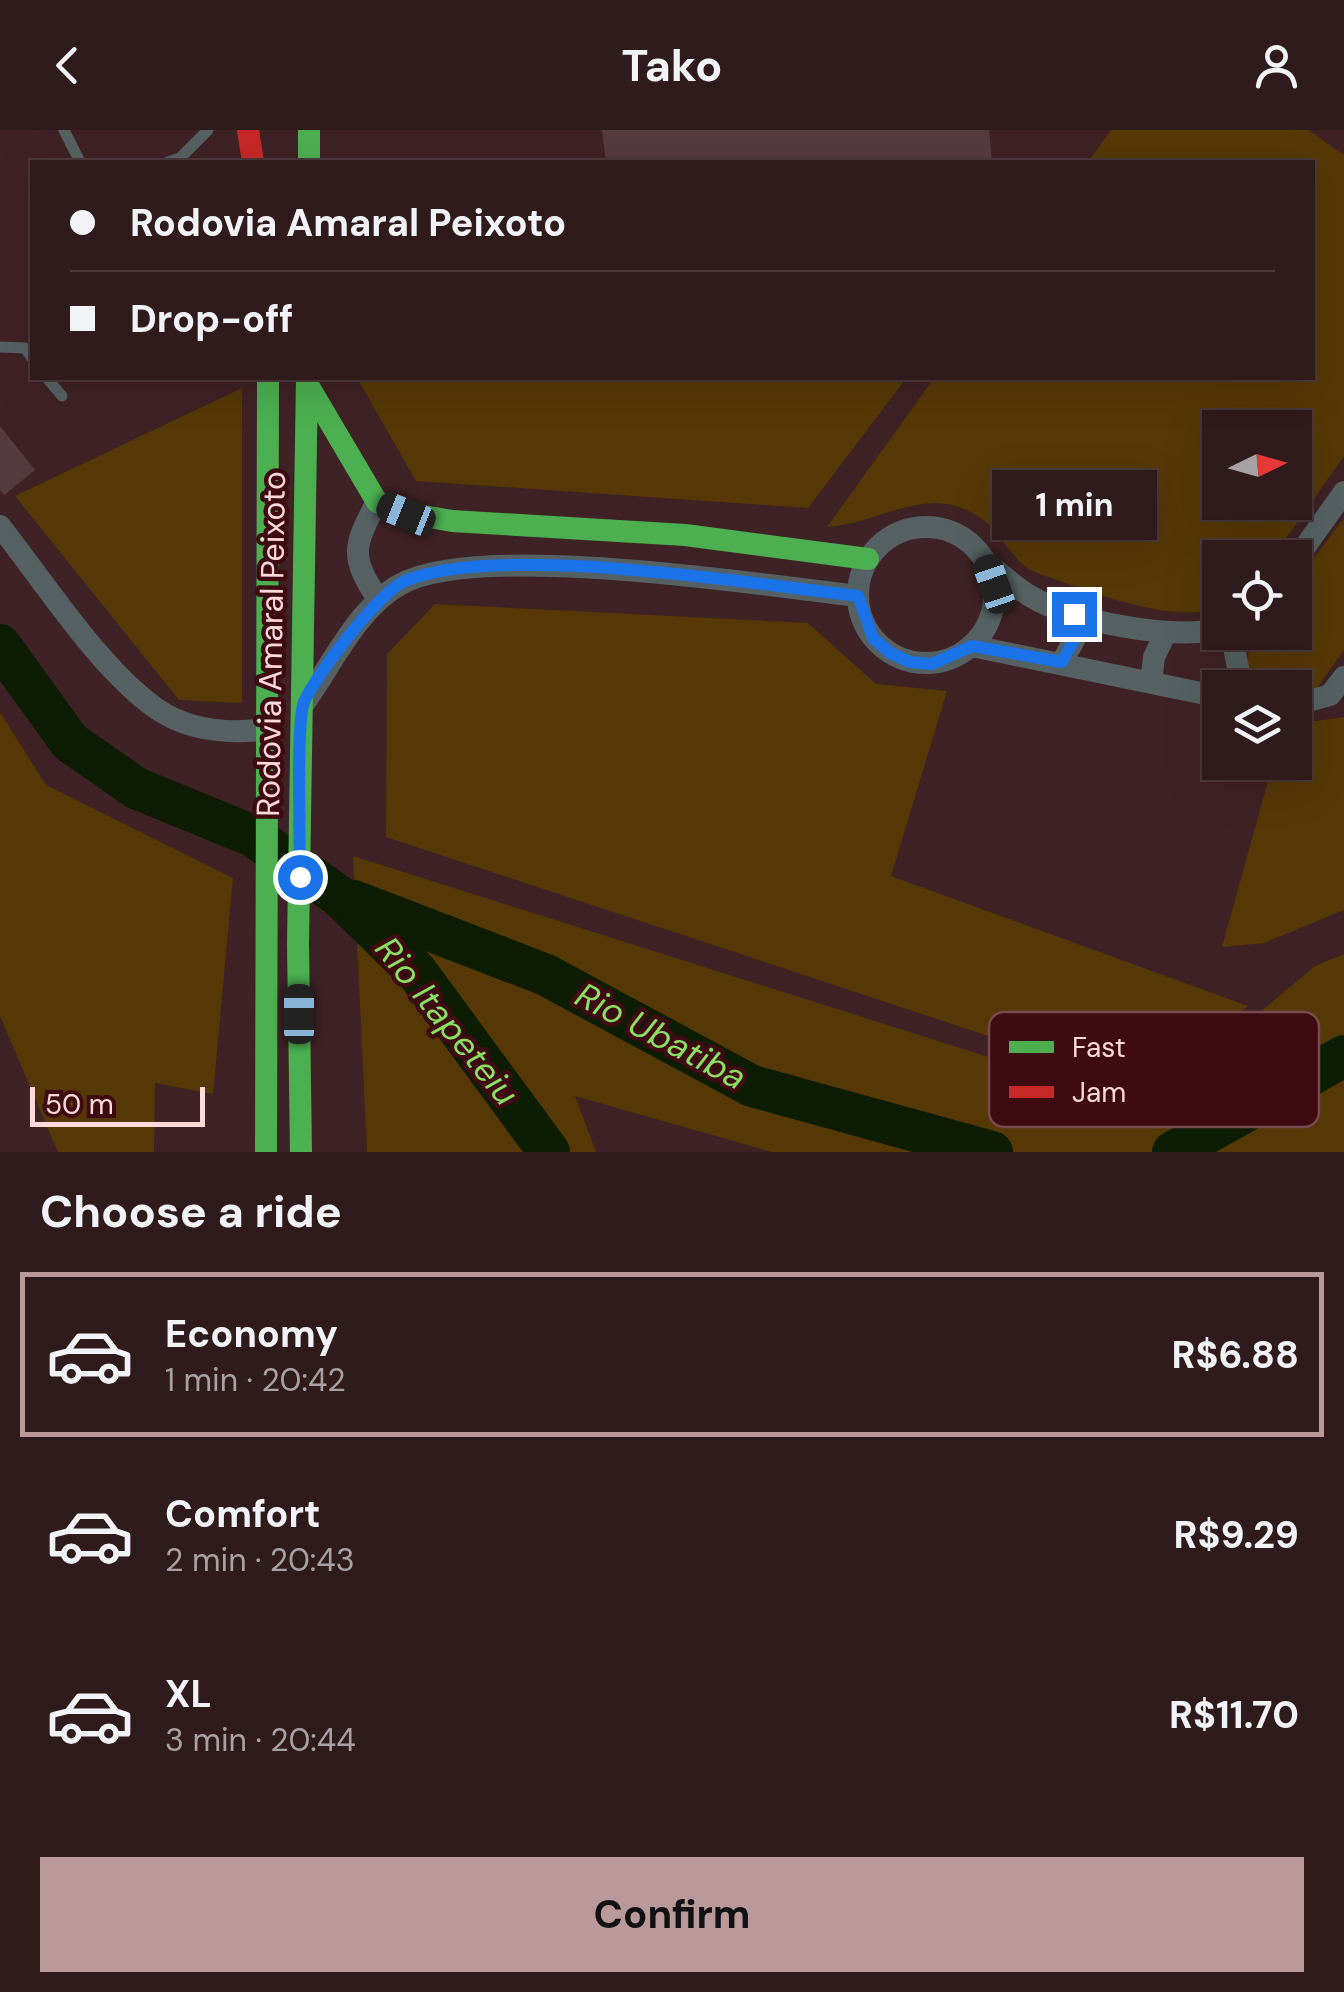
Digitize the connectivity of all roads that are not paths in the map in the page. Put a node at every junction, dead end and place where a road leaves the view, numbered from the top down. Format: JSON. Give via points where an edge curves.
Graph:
{"nodes":[{"id":1,"x":64,"y":130,"type":"edge"},
{"id":2,"x":208,"y":130,"type":"edge"},
{"id":3,"x":309,"y":130,"type":"edge"},
{"id":4,"x":79,"y":160,"type":"edge"},
{"id":5,"x":174,"y":160,"type":"edge"},
{"id":6,"x":308,"y":160,"type":"edge"},
{"id":7,"x":0,"y":347,"type":"edge"},
{"id":8,"x":30,"y":356,"type":"edge"},
{"id":9,"x":50,"y":380,"type":"edge"},
{"id":10,"x":268,"y":380,"type":"edge"},
{"id":11,"x":307,"y":381,"type":"edge"},
{"id":12,"x":62,"y":396,"type":"dead end"},
{"id":13,"x":1344,"y":492,"type":"edge"},
{"id":14,"x":377,"y":502,"type":"junction"},
{"id":15,"x":0,"y":526,"type":"edge"},
{"id":16,"x":1310,"y":540,"type":"edge"},
{"id":17,"x":868,"y":559,"type":"junction"},
{"id":18,"x":987,"y":563,"type":"junction"},
{"id":19,"x":858,"y":596,"type":"junction"},
{"id":20,"x":378,"y":599,"type":"junction"},
{"id":21,"x":1074,"y":614,"type":"junction"},
{"id":22,"x":1202,"y":630,"type":"edge"},
{"id":23,"x":1166,"y":632,"type":"junction"},
{"id":24,"x":972,"y":646,"type":"junction"},
{"id":25,"x":1062,"y":662,"type":"junction"},
{"id":26,"x":1151,"y":682,"type":"junction"},
{"id":27,"x":1339,"y":688,"type":"edge"},
{"id":28,"x":1202,"y":693,"type":"edge"},
{"id":29,"x":1312,"y":698,"type":"edge"},
{"id":30,"x":302,"y":704,"type":"junction"},
{"id":31,"x":269,"y":729,"type":"junction"},
{"id":32,"x":266,"y":1152,"type":"edge"},
{"id":33,"x":302,"y":1152,"type":"edge"}],
"edges":[{"from":1,"to":4,"type":"lane"},
{"from":2,"to":5,"type":"lane"},
{"from":3,"to":6,"type":"main road"},
{"from":7,"to":8,"type":"lane","via":[[24,348]]},
{"from":9,"to":12,"type":"lane"},
{"from":10,"to":31,"type":"main road","name":"Rodovia Amaral Peixoto"},
{"from":11,"to":14,"type":"main road"},
{"from":11,"to":30,"type":"main road","name":"Rodovia Amaral Peixoto"},
{"from":13,"to":16,"type":"street"},
{"from":14,"to":17,"type":"main road","via":[[452,521],[684,535]]},
{"from":14,"to":20,"type":"street","via":[[357,543],[356,561]]},
{"from":15,"to":31,"type":"street","via":[[76,624],[157,709],[214,730]]},
{"from":17,"to":18,"type":"street","via":[[898,532],[938,528],[975,546]]},
{"from":17,"to":19,"type":"street"},
{"from":18,"to":21,"type":"street","via":[[1031,597]]},
{"from":18,"to":24,"type":"street","via":[[994,607]]},
{"from":19,"to":20,"type":"street","via":[[531,566],[426,574]]},
{"from":19,"to":24,"type":"street","via":[[873,638],[890,653],[932,664]]},
{"from":20,"to":30,"type":"street"},
{"from":21,"to":23,"type":"street"},
{"from":21,"to":25,"type":"street","via":[[1074,640]]},
{"from":22,"to":23,"type":"street"},
{"from":23,"to":26,"type":"street"},
{"from":24,"to":25,"type":"street"},
{"from":25,"to":26,"type":"street"},
{"from":26,"to":28,"type":"street"},
{"from":27,"to":29,"type":"street"},
{"from":30,"to":33,"type":"main road","name":"Rodovia Amaral Peixoto"},
{"from":31,"to":32,"type":"main road","name":"Rodovia Amaral Peixoto"}]}
